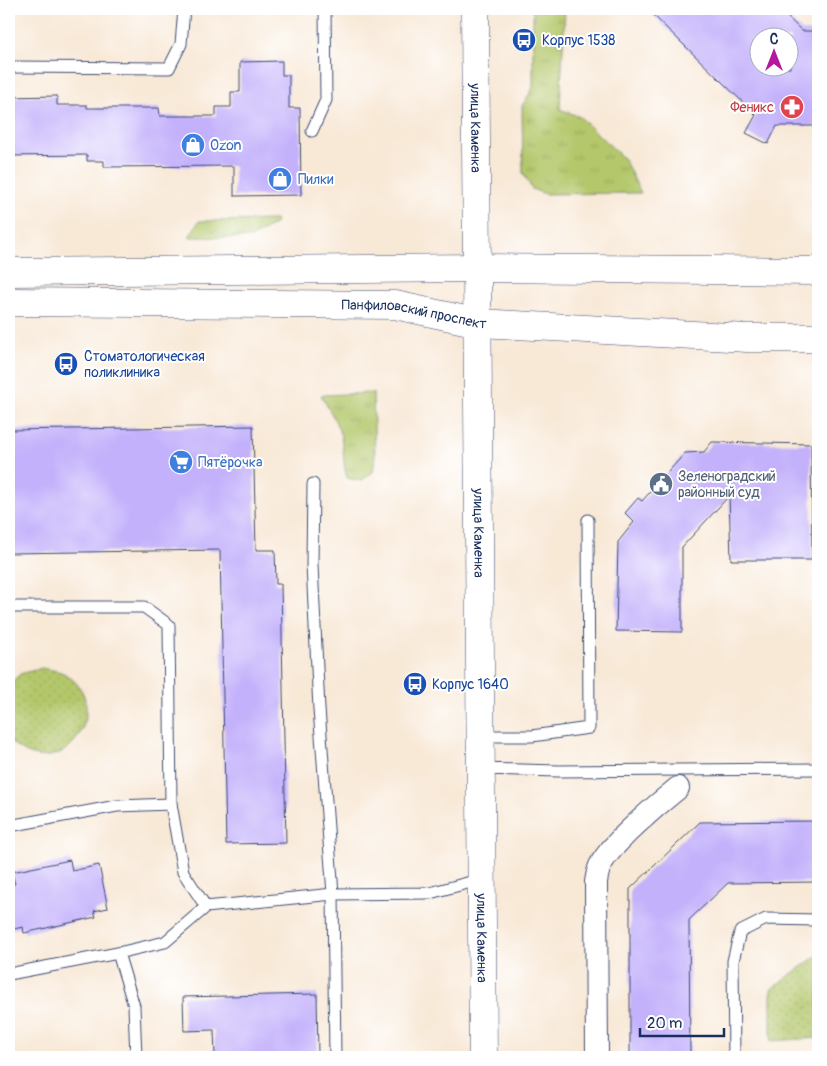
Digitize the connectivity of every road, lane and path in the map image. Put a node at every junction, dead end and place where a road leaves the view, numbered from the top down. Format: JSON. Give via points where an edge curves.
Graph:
{"nodes":[{"id":1,"x":184,"y":9,"type":"edge"},
{"id":2,"x":325,"y":9,"type":"edge"},
{"id":3,"x":476,"y":9,"type":"edge"},
{"id":4,"x":9,"y":67,"type":"edge"},
{"id":5,"x":312,"y":131,"type":"dead end"},
{"id":6,"x":478,"y":268,"type":"junction"},
{"id":7,"x":818,"y":271,"type":"edge"},
{"id":8,"x":9,"y":272,"type":"edge"},
{"id":9,"x":9,"y":302,"type":"edge"},
{"id":10,"x":479,"y":323,"type":"junction"},
{"id":11,"x":818,"y":338,"type":"edge"},
{"id":12,"x":313,"y":484,"type":"dead end"},
{"id":13,"x":588,"y":520,"type":"dead end"},
{"id":14,"x":9,"y":607,"type":"edge"},
{"id":15,"x":481,"y":736,"type":"junction"},
{"id":16,"x":481,"y":768,"type":"junction"},
{"id":17,"x":818,"y":769,"type":"edge"},
{"id":18,"x":678,"y":788,"type":"dead end"},
{"id":19,"x":171,"y":804,"type":"junction"},
{"id":20,"x":9,"y":826,"type":"edge"},
{"id":21,"x":482,"y":879,"type":"junction"},
{"id":22,"x":333,"y":894,"type":"junction"},
{"id":23,"x":206,"y":907,"type":"junction"},
{"id":24,"x":818,"y":920,"type":"edge"},
{"id":25,"x":118,"y":953,"type":"junction"},
{"id":26,"x":9,"y":974,"type":"edge"},
{"id":27,"x":136,"y":1057,"type":"edge"},
{"id":28,"x":335,"y":1057,"type":"edge"},
{"id":29,"x":483,"y":1057,"type":"edge"},
{"id":30,"x":597,"y":1057,"type":"edge"},
{"id":31,"x":734,"y":1057,"type":"edge"}],
"edges":[{"from":1,"to":4,"type":"lane","via":[[181,44],[169,68]]},
{"from":2,"to":5,"type":"lane","via":[[326,100]]},
{"from":3,"to":6,"type":"main road","name":"улица Каменка"},
{"from":6,"to":7,"type":"main road"},
{"from":6,"to":8,"type":"main road"},
{"from":6,"to":10,"type":"main road","name":"улица Каменка"},
{"from":9,"to":10,"type":"main road","name":"Панфиловский проспект","via":[[395,306]]},
{"from":10,"to":11,"type":"main road","name":"Панфиловский проспект","via":[[747,338]]},
{"from":10,"to":15,"type":"main road","name":"улица Каменка"},
{"from":12,"to":22,"type":"lane","via":[[312,565],[318,699]]},
{"from":13,"to":15,"type":"lane","via":[[589,728],[532,736]]},
{"from":14,"to":19,"type":"lane","via":[[144,607],[169,625]]},
{"from":15,"to":16,"type":"main road","name":"улица Каменка"},
{"from":16,"to":17,"type":"lane","via":[[559,771]]},
{"from":16,"to":21,"type":"main road","name":"улица Каменка"},
{"from":18,"to":30,"type":"street","via":[[658,803],[600,865],[596,882]]},
{"from":19,"to":20,"type":"lane","via":[[117,806]]},
{"from":19,"to":23,"type":"lane","via":[[183,872]]},
{"from":21,"to":22,"type":"lane","via":[[430,893]]},
{"from":21,"to":29,"type":"main road","name":"улица Каменка"},
{"from":22,"to":23,"type":"lane"},
{"from":22,"to":28,"type":"lane"},
{"from":23,"to":25,"type":"lane","via":[[165,942]]},
{"from":24,"to":31,"type":"lane","via":[[766,919],[740,932],[733,961]]},
{"from":25,"to":26,"type":"lane"},
{"from":25,"to":27,"type":"lane","via":[[134,1006]]}]}
